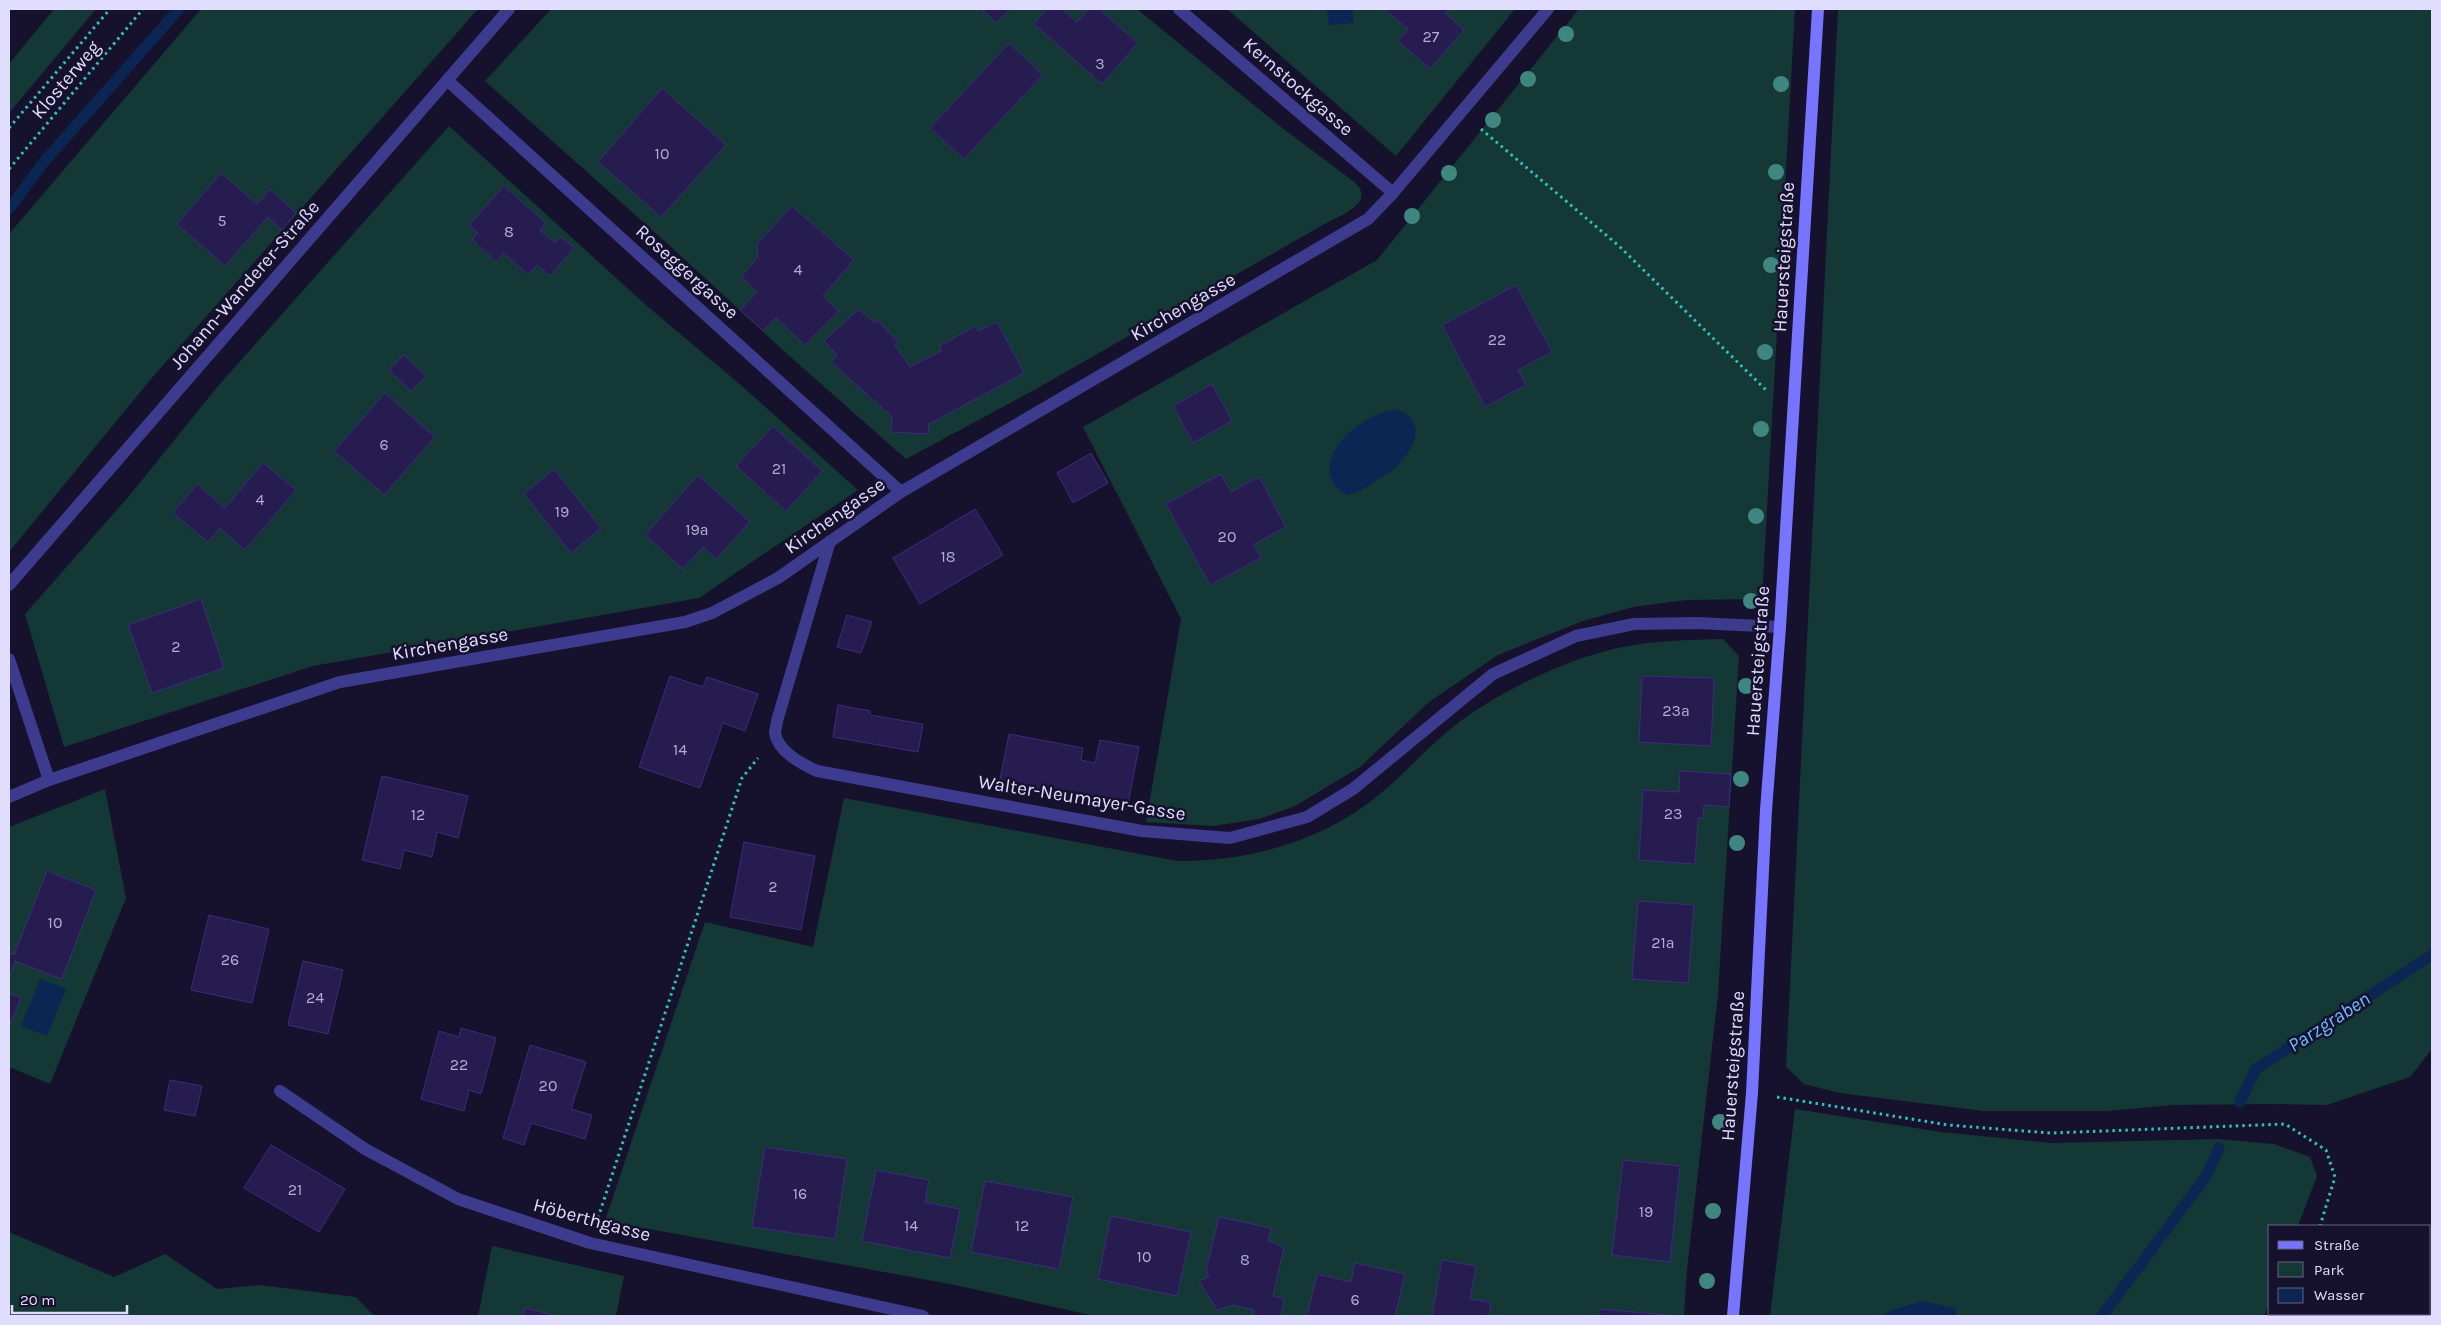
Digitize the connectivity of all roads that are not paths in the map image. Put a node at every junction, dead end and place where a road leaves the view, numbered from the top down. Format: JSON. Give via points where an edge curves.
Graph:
{"nodes":[{"id":1,"x":509,"y":9,"type":"edge"},
{"id":2,"x":1179,"y":9,"type":"edge"},
{"id":3,"x":1548,"y":9,"type":"edge"},
{"id":4,"x":1818,"y":9,"type":"edge"},
{"id":5,"x":447,"y":80,"type":"junction"},
{"id":6,"x":1393,"y":193,"type":"junction"},
{"id":7,"x":901,"y":492,"type":"junction"},
{"id":8,"x":830,"y":541,"type":"junction"},
{"id":9,"x":9,"y":585,"type":"edge"},
{"id":10,"x":1780,"y":627,"type":"junction"},
{"id":11,"x":9,"y":659,"type":"edge"},
{"id":12,"x":49,"y":780,"type":"junction"},
{"id":13,"x":9,"y":797,"type":"edge"},
{"id":14,"x":280,"y":1091,"type":"dead end"},
{"id":15,"x":923,"y":1316,"type":"edge"},
{"id":16,"x":1733,"y":1316,"type":"edge"}],
"edges":[{"from":1,"to":5,"type":"street","name":"Johann-Wanderer-Straße"},
{"from":2,"to":6,"type":"street","name":"Kernstockgasse"},
{"from":3,"to":6,"type":"street","name":"Kirchengasse"},
{"from":4,"to":10,"type":"street","name":"Hauersteigstraße"},
{"from":5,"to":7,"type":"street","name":"Roseggergasse"},
{"from":5,"to":9,"type":"street","name":"Johann-Wanderer-Straße"},
{"from":6,"to":7,"type":"street","name":"Kirchengasse","via":[[1368,219]]},
{"from":7,"to":8,"type":"street","name":"Kirchengasse"},
{"from":8,"to":10,"type":"street","name":"Walter-Neumayer-Gasse","via":[[775,733],[783,748],[802,764],[817,771],[1142,830],[1230,838],[1308,817],[1353,789],[1493,674],[1576,636],[1634,624]]},
{"from":8,"to":12,"type":"street","name":"Kirchengasse","via":[[778,578],[712,612],[685,622],[340,682]]},
{"from":10,"to":16,"type":"street","name":"Hauersteigstraße","via":[[1766,810],[1752,1093]]},
{"from":11,"to":12,"type":"street"},
{"from":12,"to":13,"type":"street","name":"Kirchengasse"},
{"from":14,"to":15,"type":"street","name":"Höberthgasse","via":[[365,1149],[458,1199],[590,1242]]}]}
